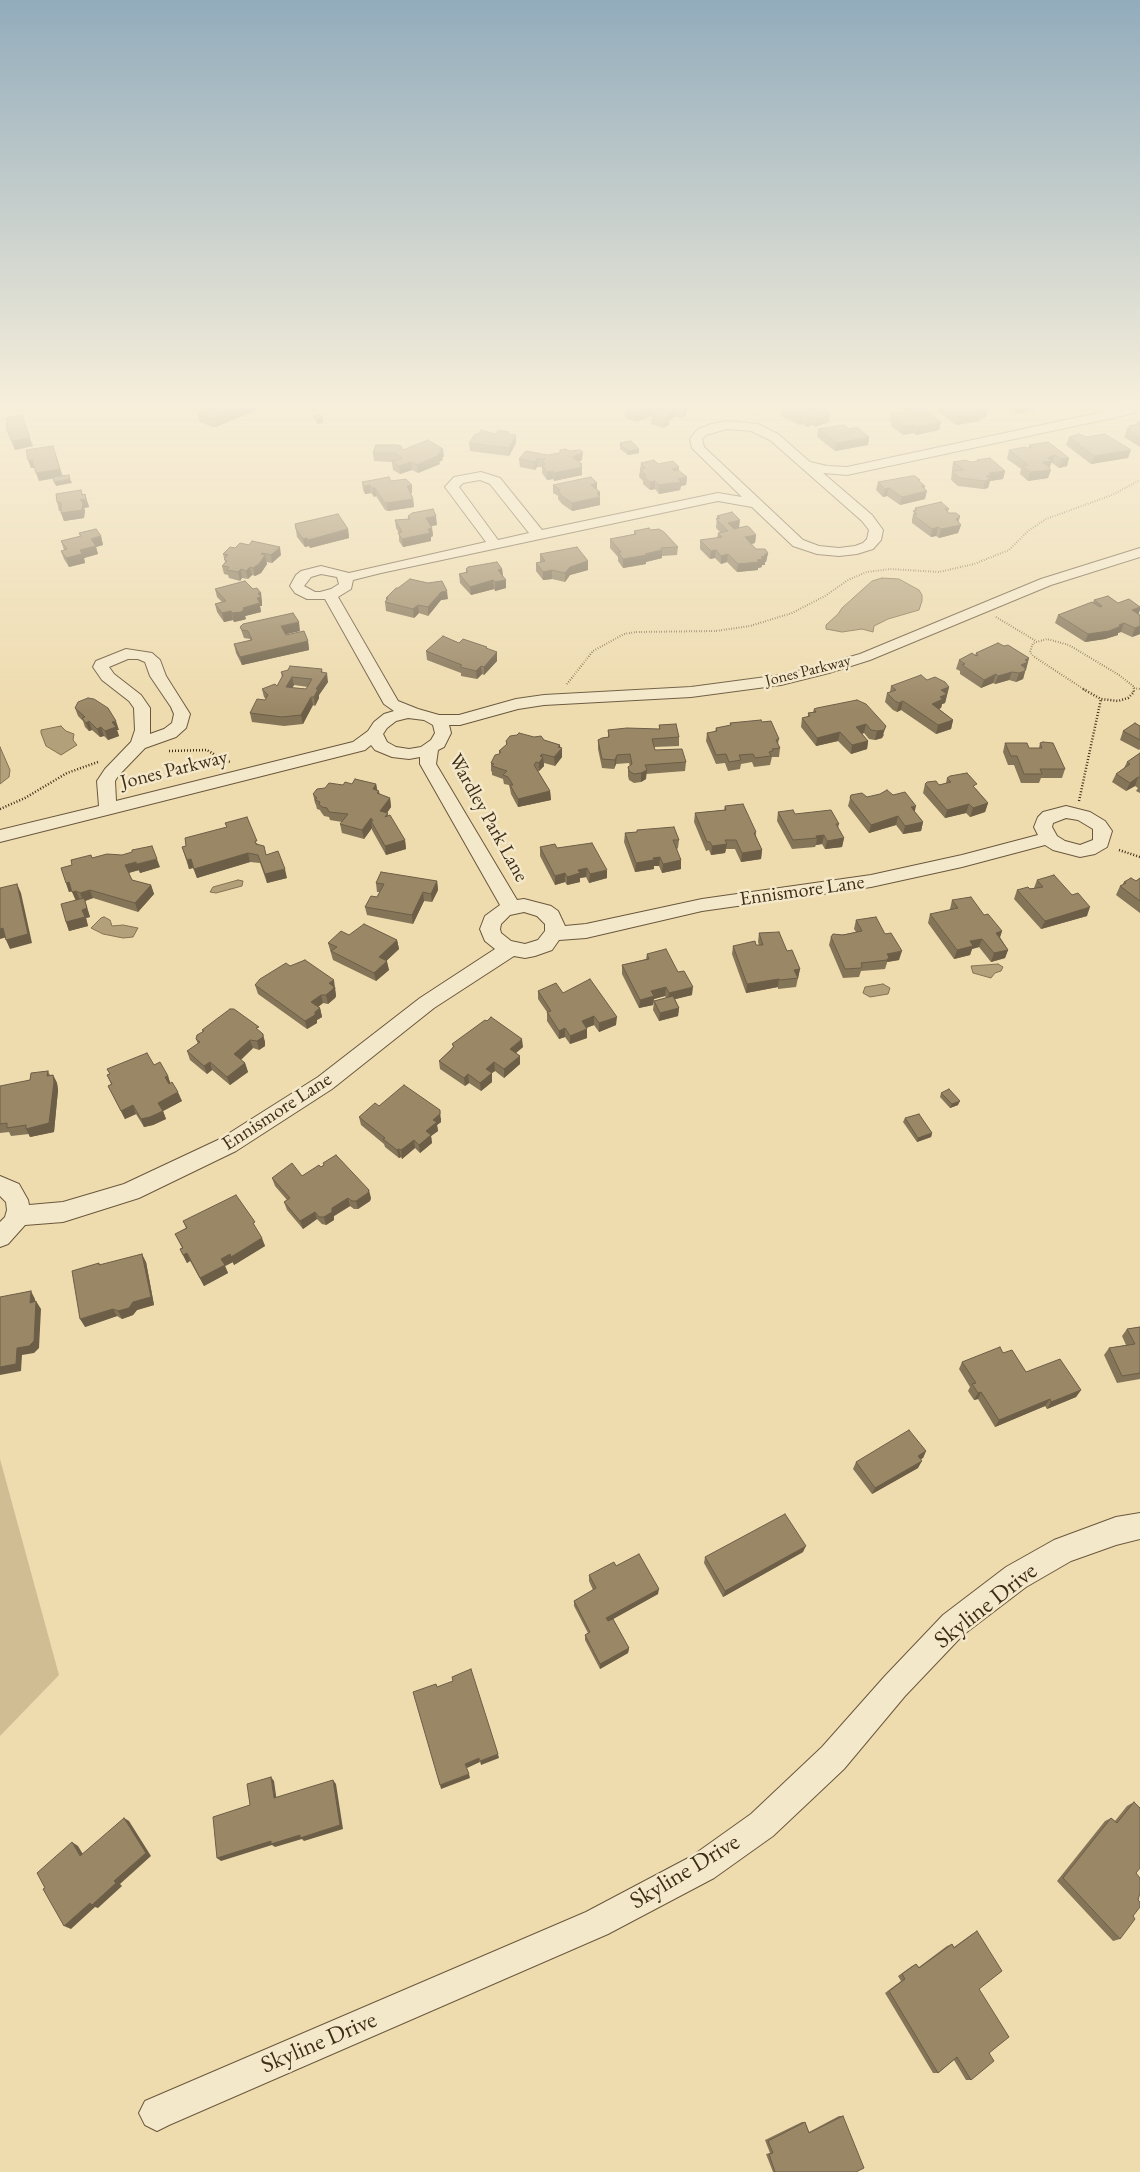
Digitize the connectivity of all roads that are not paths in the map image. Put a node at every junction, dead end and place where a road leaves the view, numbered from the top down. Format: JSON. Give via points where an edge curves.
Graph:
{"nodes":[{"id":1,"x":469,"y":509,"type":"edge"},
{"id":2,"x":518,"y":509,"type":"edge"},
{"id":3,"x":659,"y":509,"type":"edge"},
{"id":4,"x":761,"y":509,"type":"edge"},
{"id":5,"x":856,"y":509,"type":"edge"},
{"id":6,"x":538,"y":535,"type":"junction"},
{"id":7,"x":495,"y":545,"type":"junction"},
{"id":8,"x":1140,"y":552,"type":"edge"},
{"id":9,"x":346,"y":578,"type":"junction"},
{"id":10,"x":330,"y":595,"type":"junction"},
{"id":11,"x":392,"y":704,"type":"junction"},
{"id":12,"x":412,"y":713,"type":"junction"},
{"id":13,"x":386,"y":719,"type":"junction"},
{"id":14,"x":440,"y":726,"type":"junction"},
{"id":15,"x":375,"y":734,"type":"junction"},
{"id":16,"x":139,"y":744,"type":"junction"},
{"id":17,"x":359,"y":746,"type":"junction"},
{"id":18,"x":384,"y":749,"type":"junction"},
{"id":19,"x":429,"y":756,"type":"junction"},
{"id":20,"x":108,"y":808,"type":"junction"},
{"id":21,"x":0,"y":836,"type":"edge"},
{"id":22,"x":1048,"y":838,"type":"dead end"},
{"id":23,"x":511,"y":907,"type":"junction"},
{"id":24,"x":554,"y":934,"type":"junction"},
{"id":25,"x":510,"y":949,"type":"junction"},
{"id":26,"x":0,"y":1185,"type":"edge"},
{"id":27,"x":16,"y":1216,"type":"junction"},
{"id":28,"x":0,"y":1238,"type":"edge"},
{"id":29,"x":1140,"y":1526,"type":"edge"},
{"id":30,"x":157,"y":2113,"type":"dead end"}],
"edges":[{"from":1,"to":7,"type":"street"},
{"from":2,"to":6,"type":"street"},
{"from":3,"to":6,"type":"street"},
{"from":4,"to":5,"type":"street","via":[[798,543],[817,550],[838,552],[868,546],[874,540],[875,527]]},
{"from":6,"to":7,"type":"street"},
{"from":7,"to":9,"type":"street"},
{"from":8,"to":14,"type":"street","name":"Jones Parkway","via":[[1059,578],[865,657],[823,670],[781,680],[691,692],[516,704]]},
{"from":9,"to":10,"type":"street","via":[[346,586]]},
{"from":9,"to":10,"type":"street","via":[[336,571],[321,570],[306,574],[298,582],[297,586],[305,594]]},
{"from":10,"to":11,"type":"street"},
{"from":11,"to":12,"type":"street"},
{"from":11,"to":13,"type":"street"},
{"from":12,"to":13,"type":"street"},
{"from":12,"to":14,"type":"street","via":[[423,714]]},
{"from":13,"to":15,"type":"street"},
{"from":14,"to":19,"type":"street","via":[[441,740]]},
{"from":15,"to":17,"type":"street","name":"Jones Parkway"},
{"from":15,"to":18,"type":"street"},
{"from":16,"to":16,"type":"street","via":[[170,734],[180,725],[182,714],[158,676],[152,660],[147,656],[126,654],[101,667],[142,708],[143,730]]},
{"from":16,"to":20,"type":"street","via":[[108,777]]},
{"from":17,"to":18,"type":"street","name":"Jones Parkway"},
{"from":17,"to":20,"type":"street","name":"Jones Parkway"},
{"from":18,"to":19,"type":"street","via":[[398,754]]},
{"from":19,"to":23,"type":"street","name":"Wardley Park Lane"},
{"from":20,"to":21,"type":"street","name":"Jones Parkway"},
{"from":22,"to":24,"type":"street","name":"Ennismore Lane","via":[[871,881],[702,905],[586,931]]},
{"from":23,"to":24,"type":"street","via":[[524,905],[544,911],[555,924]]},
{"from":23,"to":25,"type":"street","via":[[497,915],[490,928],[497,942]]},
{"from":24,"to":25,"type":"street","via":[[545,945],[535,949]]},
{"from":25,"to":27,"type":"street","name":"Ennismore Lane","via":[[427,1003],[325,1083],[228,1145],[131,1191],[63,1212]]},
{"from":26,"to":27,"type":"street","via":[[11,1191],[17,1200]]},
{"from":27,"to":28,"type":"street"},
{"from":29,"to":30,"type":"street","name":"Skyline Drive","via":[[1064,1550],[1016,1577],[953,1625],[833,1758],[762,1825],[703,1867],[598,1923]]}]}
